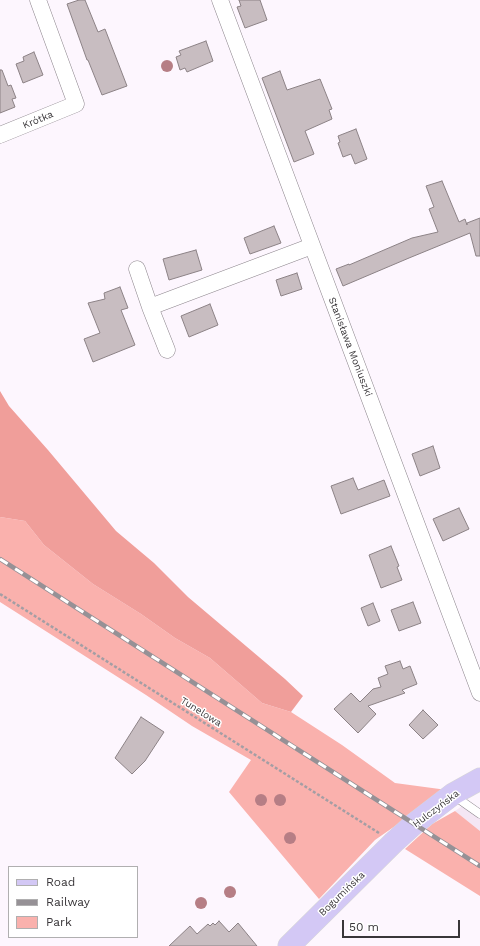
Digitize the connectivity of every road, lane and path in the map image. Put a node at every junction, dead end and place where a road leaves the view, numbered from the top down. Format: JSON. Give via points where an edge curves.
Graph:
{"nodes":[{"id":1,"x":38,"y":0,"type":"edge"},
{"id":2,"x":220,"y":0,"type":"edge"},
{"id":3,"x":0,"y":135,"type":"edge"},
{"id":4,"x":312,"y":246,"type":"junction"},
{"id":5,"x":137,"y":269,"type":"dead end"},
{"id":6,"x":150,"y":307,"type":"junction"},
{"id":7,"x":166,"y":350,"type":"dead end"},
{"id":8,"x":0,"y":594,"type":"edge"},
{"id":9,"x":480,"y":693,"type":"edge"},
{"id":10,"x":480,"y":779,"type":"edge"},
{"id":11,"x":453,"y":794,"type":"junction"},
{"id":12,"x":480,"y":814,"type":"edge"},
{"id":13,"x":394,"y":842,"type":"junction"},
{"id":14,"x":289,"y":946,"type":"edge"}],
"edges":[{"from":1,"to":3,"type":"street","name":"Krótka","via":[[76,104]]},
{"from":2,"to":4,"type":"street","name":"Stanisława Moniuszki"},
{"from":4,"to":6,"type":"street"},
{"from":4,"to":9,"type":"street","name":"Stanisława Moniuszki"},
{"from":5,"to":6,"type":"street"},
{"from":6,"to":7,"type":"street"},
{"from":8,"to":13,"type":"path","name":"Tunelowa"},
{"from":10,"to":11,"type":"main road","name":"Hulczyńska"},
{"from":11,"to":12,"type":"lane"},
{"from":11,"to":13,"type":"main road","name":"Hulczyńska"},
{"from":13,"to":14,"type":"main road","name":"Bogumińska"}]}
